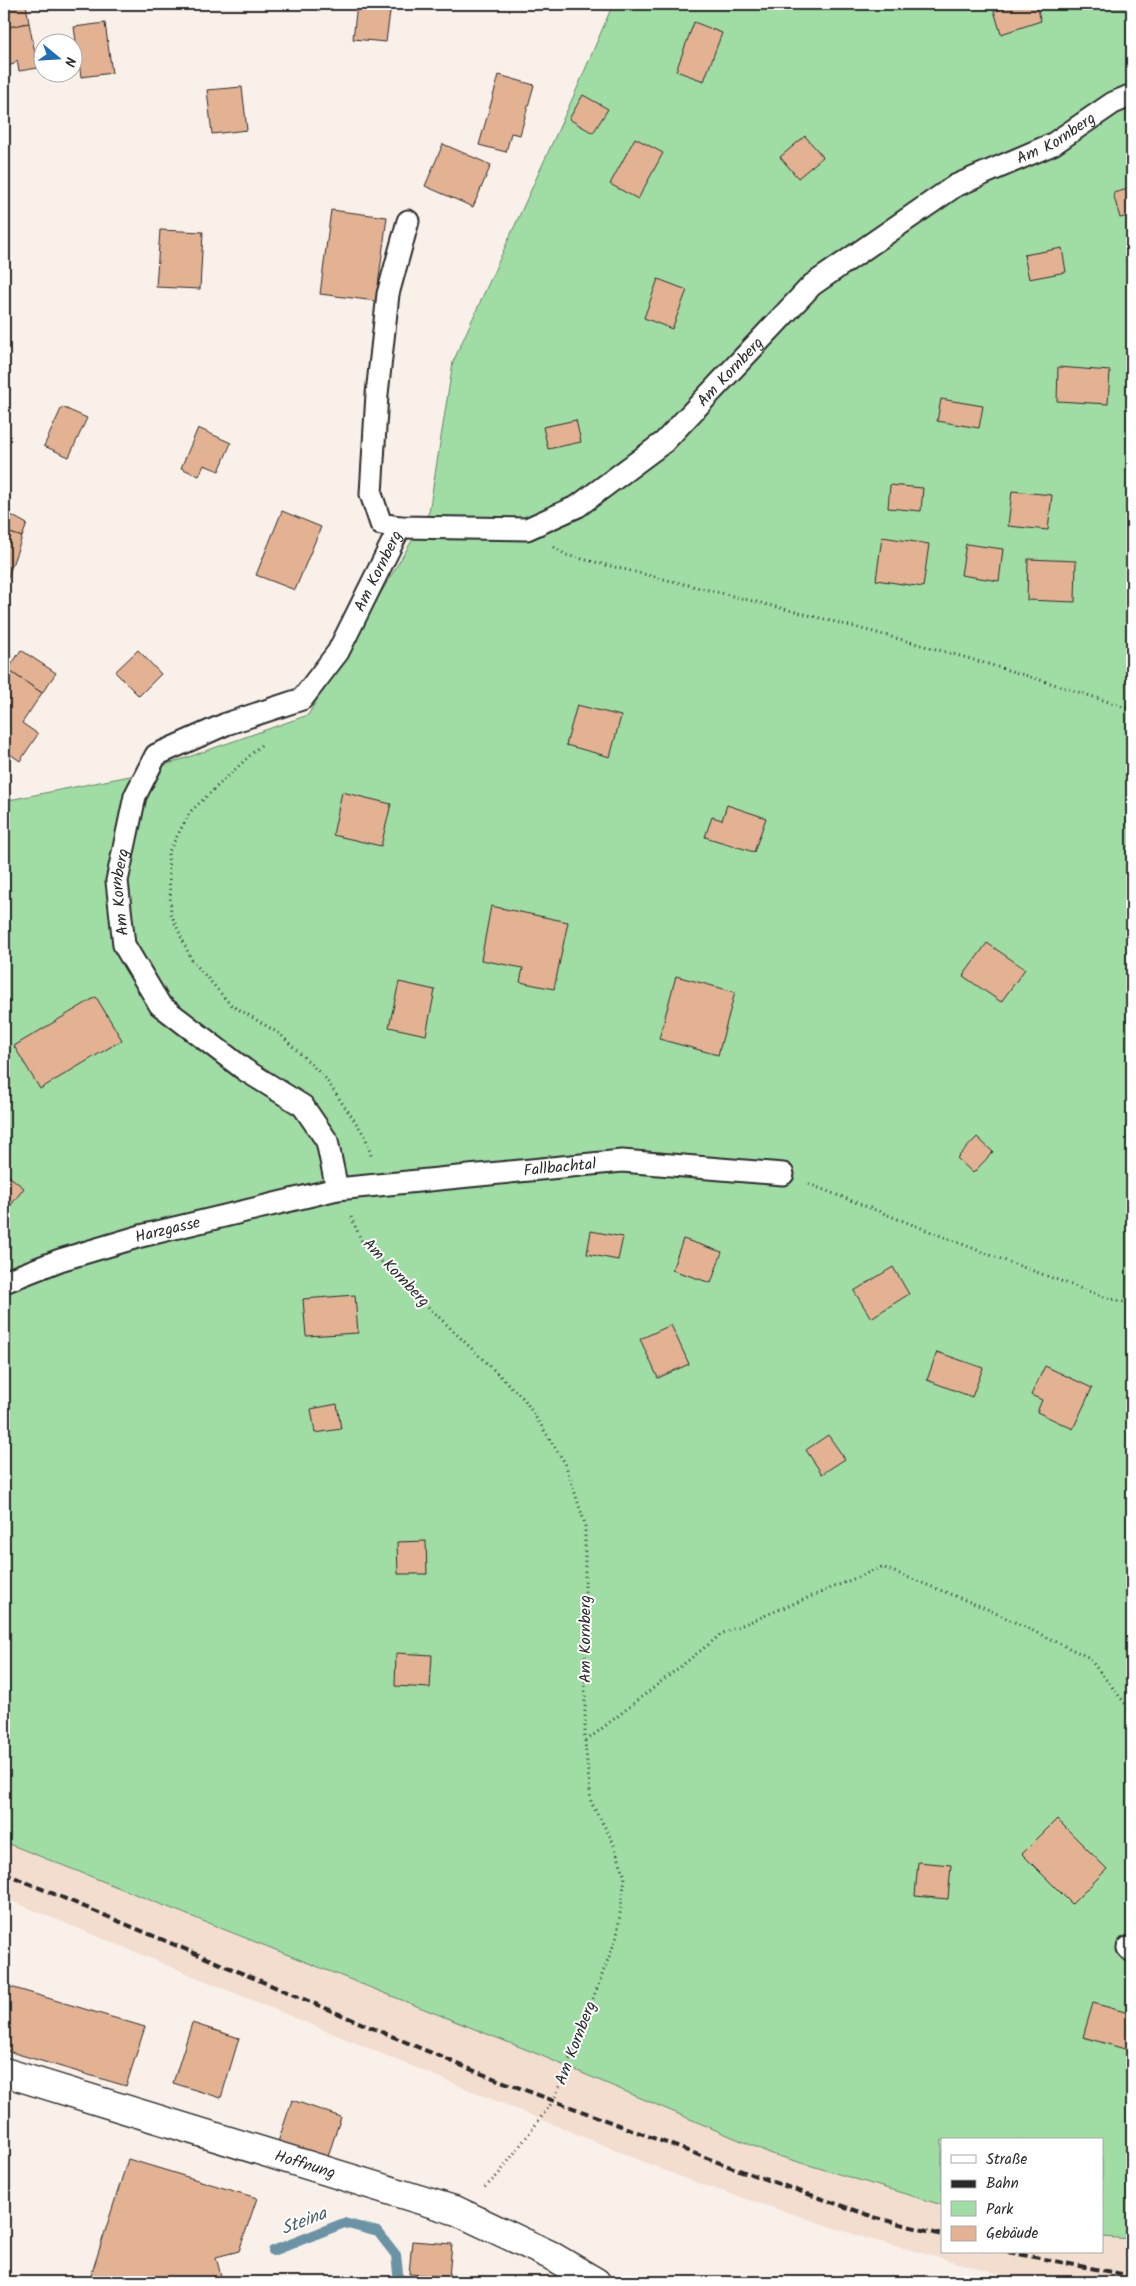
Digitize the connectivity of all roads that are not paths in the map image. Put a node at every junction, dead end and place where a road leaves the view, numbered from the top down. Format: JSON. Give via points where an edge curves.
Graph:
{"nodes":[{"id":1,"x":1132,"y":94,"type":"edge"},
{"id":2,"x":408,"y":221,"type":"dead end"},
{"id":3,"x":400,"y":527,"type":"junction"},
{"id":4,"x":783,"y":1174,"type":"road end"},
{"id":5,"x":337,"y":1189,"type":"junction"},
{"id":6,"x":4,"y":1282,"type":"edge"},
{"id":7,"x":4,"y":2072,"type":"edge"},
{"id":8,"x":596,"y":2282,"type":"edge"}],
"edges":[{"from":1,"to":3,"type":"lane","name":"Am Kornberg","via":[[1052,144],[955,186],[812,286],[664,442],[578,506],[527,528]]},
{"from":2,"to":3,"type":"lane","via":[[388,294],[371,494],[381,524]]},
{"from":3,"to":5,"type":"lane","name":"Am Kornberg","via":[[338,652],[302,698],[226,724],[156,755],[135,796],[117,881],[124,945],[160,1005],[245,1070],[303,1106],[327,1141]]},
{"from":4,"to":5,"type":"lane","name":"Fallbachtal","via":[[622,1161]]},
{"from":5,"to":6,"type":"lane","name":"Harzgasse","via":[[141,1236],[60,1260]]},
{"from":7,"to":8,"type":"street","name":"Hoffnung","via":[[457,2211],[550,2255]]}]}
